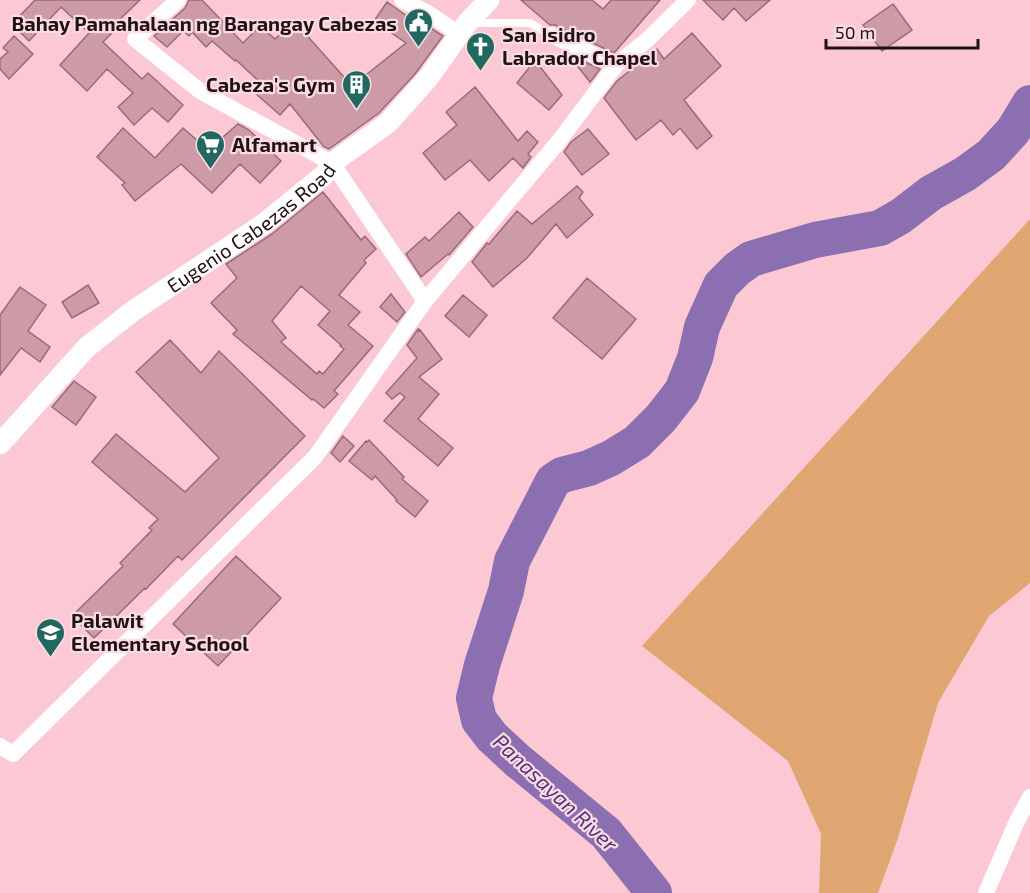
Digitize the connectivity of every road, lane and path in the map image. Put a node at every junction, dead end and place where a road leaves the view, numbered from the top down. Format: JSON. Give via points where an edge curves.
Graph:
{"nodes":[{"id":1,"x":178,"y":0,"type":"edge"},
{"id":2,"x":402,"y":0,"type":"edge"},
{"id":3,"x":489,"y":0,"type":"edge"},
{"id":4,"x":688,"y":0,"type":"edge"},
{"id":5,"x":464,"y":28,"type":"junction"},
{"id":6,"x":550,"y":34,"type":"joint"},
{"id":7,"x":616,"y":65,"type":"junction"},
{"id":8,"x":332,"y":163,"type":"junction"},
{"id":9,"x":425,"y":301,"type":"junction"},
{"id":10,"x":0,"y":444,"type":"edge"},
{"id":11,"x":0,"y":746,"type":"edge"},
{"id":12,"x":1030,"y":797,"type":"edge"},
{"id":13,"x":986,"y":893,"type":"edge"}],
"edges":[{"from":1,"to":8,"type":"street","via":[[135,39],[200,91]]},
{"from":2,"to":5,"type":"street"},
{"from":3,"to":5,"type":"street","name":"Eugenio Cabezas Road"},
{"from":4,"to":7,"type":"street"},
{"from":5,"to":6,"type":"lane","via":[[530,23]]},
{"from":5,"to":8,"type":"street","name":"Eugenio Cabezas Road","via":[[429,77],[388,123]]},
{"from":6,"to":7,"type":"street"},
{"from":7,"to":9,"type":"street","via":[[559,141]]},
{"from":8,"to":9,"type":"street"},
{"from":8,"to":10,"type":"street","name":"Eugenio Cabezas Road","via":[[324,176],[265,223],[133,311],[87,347]]},
{"from":9,"to":11,"type":"street","via":[[315,457],[12,754]]},
{"from":12,"to":13,"type":"street"}]}
